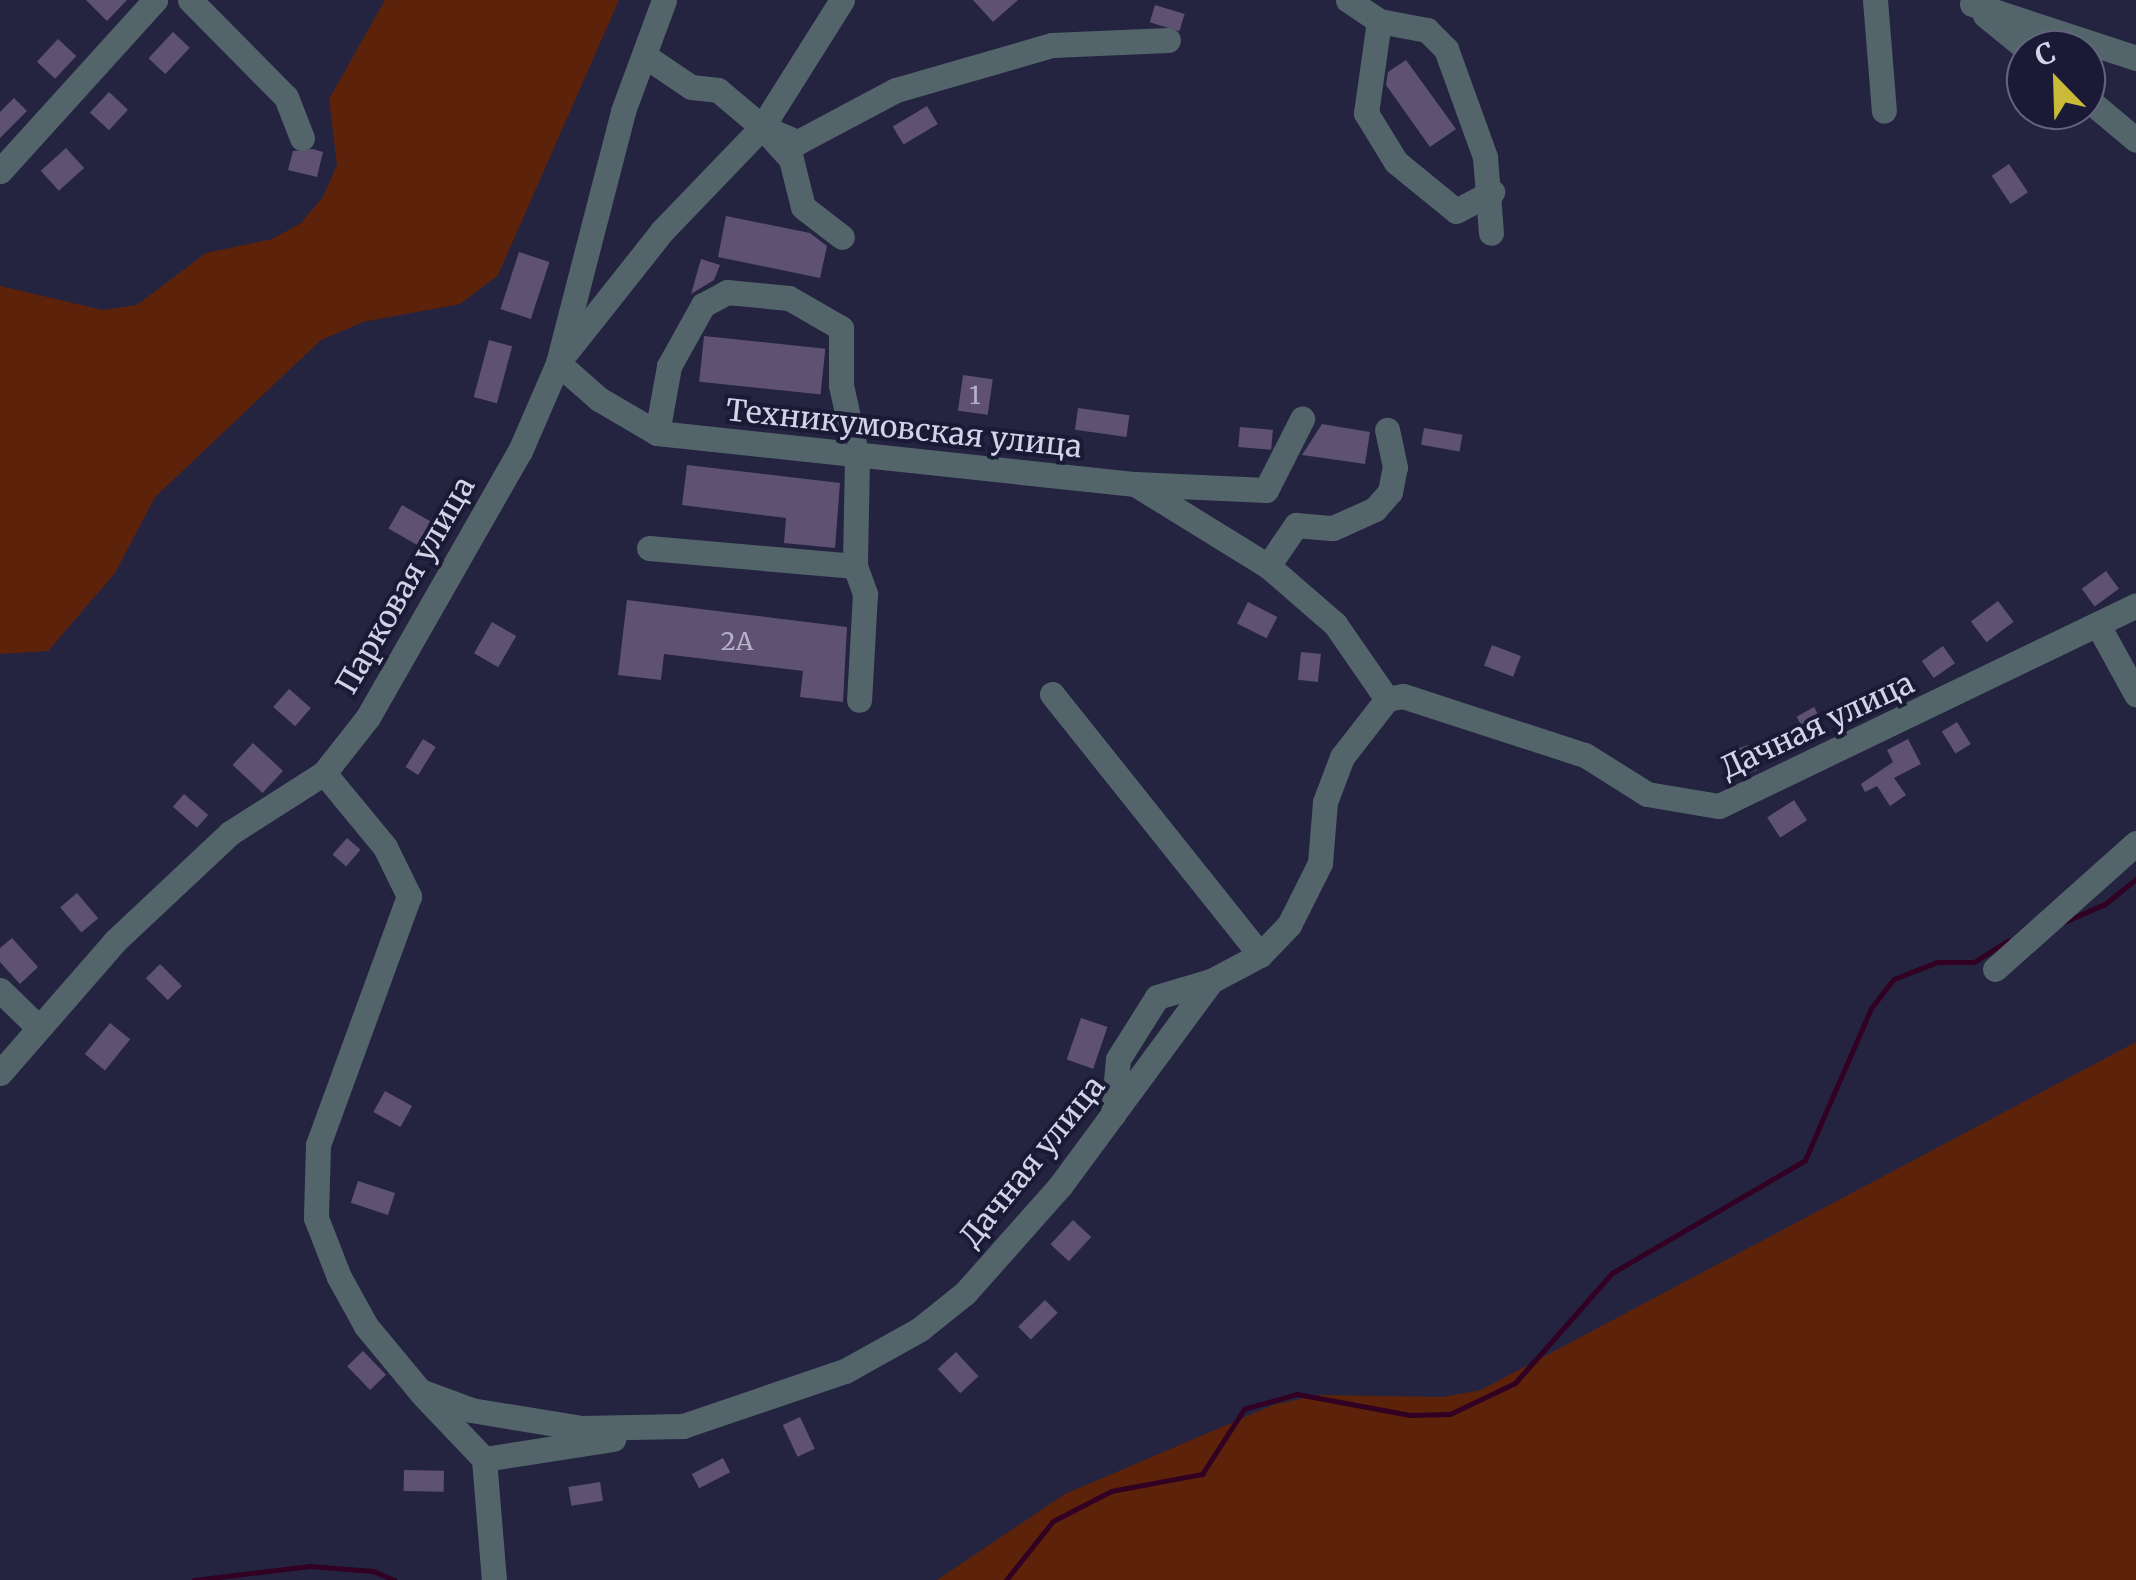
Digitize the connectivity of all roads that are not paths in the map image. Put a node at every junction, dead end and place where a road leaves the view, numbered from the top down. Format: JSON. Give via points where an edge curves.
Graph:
{"nodes":[{"id":1,"x":155,"y":0,"type":"edge"},
{"id":2,"x":190,"y":0,"type":"edge"},
{"id":3,"x":664,"y":0,"type":"edge"},
{"id":4,"x":842,"y":0,"type":"edge"},
{"id":5,"x":1348,"y":0,"type":"edge"},
{"id":6,"x":1875,"y":0,"type":"edge"},
{"id":7,"x":1967,"y":2,"type":"edge"},
{"id":8,"x":1379,"y":21,"type":"junction"},
{"id":9,"x":2006,"y":33,"type":"edge"},
{"id":10,"x":1168,"y":40,"type":"dead end"},
{"id":11,"x":646,"y":56,"type":"junction"},
{"id":12,"x":2136,"y":58,"type":"edge"},
{"id":13,"x":1884,"y":111,"type":"dead end"},
{"id":14,"x":2106,"y":115,"type":"edge"},
{"id":15,"x":762,"y":127,"type":"junction"},
{"id":16,"x":302,"y":138,"type":"dead end"},
{"id":17,"x":2136,"y":140,"type":"edge"},
{"id":18,"x":0,"y":171,"type":"edge"},
{"id":19,"x":1492,"y":192,"type":"junction"},
{"id":20,"x":1491,"y":232,"type":"dead end"},
{"id":21,"x":842,"y":237,"type":"dead end"},
{"id":22,"x":558,"y":363,"type":"junction"},
{"id":23,"x":1302,"y":418,"type":"dead end"},
{"id":24,"x":1387,"y":430,"type":"dead end"},
{"id":25,"x":657,"y":433,"type":"junction"},
{"id":26,"x":856,"y":458,"type":"junction"},
{"id":27,"x":1135,"y":484,"type":"junction"},
{"id":28,"x":649,"y":548,"type":"dead end"},
{"id":29,"x":855,"y":566,"type":"junction"},
{"id":30,"x":1268,"y":566,"type":"junction"},
{"id":31,"x":2136,"y":605,"type":"edge"},
{"id":32,"x":2099,"y":627,"type":"junction"},
{"id":33,"x":1052,"y":694,"type":"dead end"},
{"id":34,"x":2136,"y":694,"type":"edge"},
{"id":35,"x":1387,"y":699,"type":"junction"},
{"id":36,"x":859,"y":700,"type":"dead end"},
{"id":37,"x":324,"y":773,"type":"junction"},
{"id":38,"x":2136,"y":843,"type":"edge"},
{"id":39,"x":1260,"y":954,"type":"junction"},
{"id":40,"x":1995,"y":969,"type":"dead end"},
{"id":41,"x":0,"y":990,"type":"edge"},
{"id":42,"x":38,"y":1027,"type":"junction"},
{"id":43,"x":0,"y":1073,"type":"edge"},
{"id":44,"x":420,"y":1391,"type":"junction"},
{"id":45,"x":683,"y":1426,"type":"junction"},
{"id":46,"x":484,"y":1459,"type":"junction"},
{"id":47,"x":494,"y":1580,"type":"edge"}],
"edges":[{"from":1,"to":18,"type":"street"},
{"from":2,"to":16,"type":"street","via":[[286,97]]},
{"from":3,"to":11,"type":"street","name":"Парковая улица"},
{"from":4,"to":15,"type":"street"},
{"from":5,"to":8,"type":"street"},
{"from":6,"to":13,"type":"street"},
{"from":7,"to":9,"type":"street"},
{"from":7,"to":12,"type":"street"},
{"from":8,"to":19,"type":"street","via":[[1427,30],[1446,50]]},
{"from":8,"to":19,"type":"street","via":[[1366,113],[1396,162],[1456,212]]},
{"from":10,"to":15,"type":"street","via":[[1052,46],[896,90],[798,142]]},
{"from":11,"to":15,"type":"street","via":[[690,87],[718,90]]},
{"from":11,"to":22,"type":"street","name":"Парковая улица","via":[[623,111]]},
{"from":14,"to":17,"type":"street"},
{"from":15,"to":21,"type":"street","via":[[791,158],[802,207]]},
{"from":15,"to":22,"type":"street","via":[[662,232]]},
{"from":19,"to":20,"type":"street"},
{"from":22,"to":25,"type":"street","name":"Техникумовская улица","via":[[598,398]]},
{"from":22,"to":37,"type":"street","name":"Парковая улица","via":[[511,468],[368,717]]},
{"from":23,"to":27,"type":"street","name":"Техникумовская улица","via":[[1266,490]]},
{"from":24,"to":30,"type":"street","via":[[1395,467],[1390,492],[1375,509],[1333,528],[1296,526]]},
{"from":25,"to":26,"type":"street","name":"Техникумовская улица"},
{"from":25,"to":26,"type":"street","via":[[668,366],[703,305],[727,292],[788,298],[841,328],[842,385]]},
{"from":26,"to":27,"type":"street","name":"Техникумовская улица"},
{"from":26,"to":29,"type":"street"},
{"from":27,"to":30,"type":"street"},
{"from":28,"to":29,"type":"street"},
{"from":29,"to":36,"type":"street","via":[[866,612]]},
{"from":30,"to":35,"type":"street","via":[[1335,624]]},
{"from":31,"to":32,"type":"street","name":"Дачная улица"},
{"from":32,"to":34,"type":"street"},
{"from":32,"to":35,"type":"street","name":"Дачная улица","via":[[1719,806],[1648,794],[1585,755],[1403,696]]},
{"from":33,"to":39,"type":"street"},
{"from":35,"to":39,"type":"street","name":"Дачная улица","via":[[1342,757],[1324,802],[1320,863],[1288,925]]},
{"from":37,"to":42,"type":"street","name":"Парковая улица","via":[[230,833],[115,941]]},
{"from":37,"to":44,"type":"street","name":"Дачная улица","via":[[385,847],[409,896],[318,1145],[316,1218],[366,1326]]},
{"from":38,"to":40,"type":"street"},
{"from":39,"to":45,"type":"street","name":"Дачная улица","via":[[1211,981],[1060,1186],[965,1292],[920,1329],[845,1371]]},
{"from":41,"to":42,"type":"street"},
{"from":42,"to":43,"type":"street","name":"Парковая улица"},
{"from":44,"to":45,"type":"street","name":"Дачная улица","via":[[471,1410],[582,1428]]},
{"from":44,"to":46,"type":"street"},
{"from":45,"to":46,"type":"street"},
{"from":46,"to":47,"type":"street"}]}
